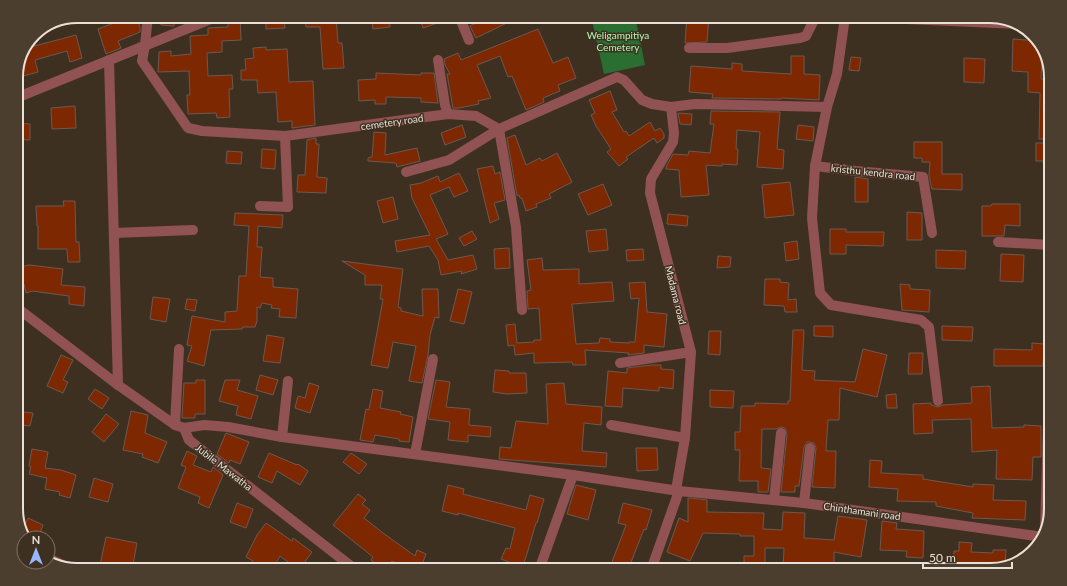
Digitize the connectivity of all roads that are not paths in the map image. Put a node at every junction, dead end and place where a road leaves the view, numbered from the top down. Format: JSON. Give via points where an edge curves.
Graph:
{"nodes":[{"id":1,"x":147,"y":23,"type":"edge"},
{"id":2,"x":200,"y":23,"type":"edge"},
{"id":3,"x":462,"y":23,"type":"edge"},
{"id":4,"x":812,"y":23,"type":"edge"},
{"id":5,"x":841,"y":23,"type":"edge"},
{"id":6,"x":469,"y":40,"type":"dead end"},
{"id":7,"x":145,"y":45,"type":"junction"},
{"id":8,"x":689,"y":48,"type":"dead end"},
{"id":9,"x":109,"y":60,"type":"junction"},
{"id":10,"x":438,"y":60,"type":"dead end"},
{"id":11,"x":23,"y":95,"type":"edge"},
{"id":12,"x":671,"y":107,"type":"junction"},
{"id":13,"x":827,"y":107,"type":"junction"},
{"id":14,"x":448,"y":114,"type":"junction"},
{"id":15,"x":499,"y":129,"type":"junction"},
{"id":16,"x":285,"y":136,"type":"junction"},
{"id":17,"x":815,"y":166,"type":"junction"},
{"id":18,"x":406,"y":172,"type":"dead end"},
{"id":19,"x":260,"y":206,"type":"dead end"},
{"id":20,"x":193,"y":230,"type":"dead end"},
{"id":21,"x":114,"y":233,"type":"junction"},
{"id":22,"x":932,"y":233,"type":"dead end"},
{"id":23,"x":998,"y":242,"type":"dead end"},
{"id":24,"x":1044,"y":244,"type":"edge"},
{"id":25,"x":522,"y":310,"type":"dead end"},
{"id":26,"x":23,"y":312,"type":"edge"},
{"id":27,"x":179,"y":349,"type":"dead end"},
{"id":28,"x":691,"y":352,"type":"junction"},
{"id":29,"x":433,"y":359,"type":"dead end"},
{"id":30,"x":620,"y":363,"type":"dead end"},
{"id":31,"x":288,"y":382,"type":"dead end"},
{"id":32,"x":118,"y":385,"type":"junction"},
{"id":33,"x":938,"y":401,"type":"dead end"},
{"id":34,"x":179,"y":426,"type":"junction"},
{"id":35,"x":611,"y":426,"type":"dead end"},
{"id":36,"x":781,"y":433,"type":"dead end"},
{"id":37,"x":282,"y":437,"type":"junction"},
{"id":38,"x":685,"y":438,"type":"junction"},
{"id":39,"x":810,"y":448,"type":"dead end"},
{"id":40,"x":415,"y":454,"type":"junction"},
{"id":41,"x":573,"y":475,"type":"junction"},
{"id":42,"x":678,"y":490,"type":"junction"},
{"id":43,"x":774,"y":500,"type":"junction"},
{"id":44,"x":804,"y":503,"type":"junction"},
{"id":45,"x":1036,"y":537,"type":"edge"},
{"id":46,"x":347,"y":563,"type":"edge"},
{"id":47,"x":542,"y":563,"type":"edge"},
{"id":48,"x":653,"y":563,"type":"edge"}],
"edges":[{"from":1,"to":7,"type":"street"},
{"from":2,"to":7,"type":"street"},
{"from":3,"to":6,"type":"street"},
{"from":4,"to":8,"type":"street","via":[[806,36],[800,38],[727,48]]},
{"from":5,"to":13,"type":"street","via":[[837,74]]},
{"from":7,"to":9,"type":"street"},
{"from":7,"to":16,"type":"street","name":"cemetery road","via":[[142,61],[188,128]]},
{"from":9,"to":11,"type":"street"},
{"from":9,"to":21,"type":"street"},
{"from":10,"to":14,"type":"street"},
{"from":12,"to":13,"type":"street","via":[[695,104]]},
{"from":12,"to":15,"type":"street","via":[[642,100],[624,80],[617,77]]},
{"from":12,"to":28,"type":"street","name":"Madama road","via":[[673,142],[651,179],[650,193]]},
{"from":13,"to":17,"type":"street"},
{"from":14,"to":15,"type":"street","name":"cemetery road","via":[[476,116]]},
{"from":14,"to":16,"type":"street","name":"cemetery road"},
{"from":15,"to":18,"type":"street","via":[[449,160]]},
{"from":15,"to":25,"type":"street","via":[[516,227]]},
{"from":16,"to":19,"type":"street","via":[[288,207]]},
{"from":17,"to":22,"type":"street","name":"kristhu kendra road","via":[[923,177]]},
{"from":17,"to":33,"type":"street","via":[[812,218],[820,293],[831,305],[921,320],[929,327]]},
{"from":20,"to":21,"type":"street"},
{"from":21,"to":32,"type":"street"},
{"from":23,"to":24,"type":"street"},
{"from":26,"to":32,"type":"street","name":"Jubile Mawatha"},
{"from":27,"to":34,"type":"street"},
{"from":28,"to":30,"type":"street"},
{"from":28,"to":38,"type":"street","name":"Madama road"},
{"from":29,"to":40,"type":"street"},
{"from":31,"to":37,"type":"street"},
{"from":32,"to":34,"type":"street","name":"Jubile Mawatha"},
{"from":34,"to":37,"type":"street","name":"Chinthamani road","via":[[228,427]]},
{"from":34,"to":46,"type":"street","name":"Jubile Mawatha","via":[[189,440]]},
{"from":35,"to":38,"type":"street"},
{"from":36,"to":43,"type":"street"},
{"from":37,"to":40,"type":"street","name":"Chinthamani road"},
{"from":38,"to":42,"type":"street","name":"Madama road"},
{"from":39,"to":44,"type":"street"},
{"from":40,"to":41,"type":"street","name":"Chinthamani road"},
{"from":41,"to":42,"type":"street","name":"Chinthamani road"},
{"from":41,"to":47,"type":"street"},
{"from":42,"to":43,"type":"street","name":"Chinthamani road"},
{"from":42,"to":48,"type":"street","name":"Madama road"},
{"from":43,"to":44,"type":"street","name":"Chinthamani road"},
{"from":44,"to":45,"type":"street","name":"Chinthamani road"}]}
